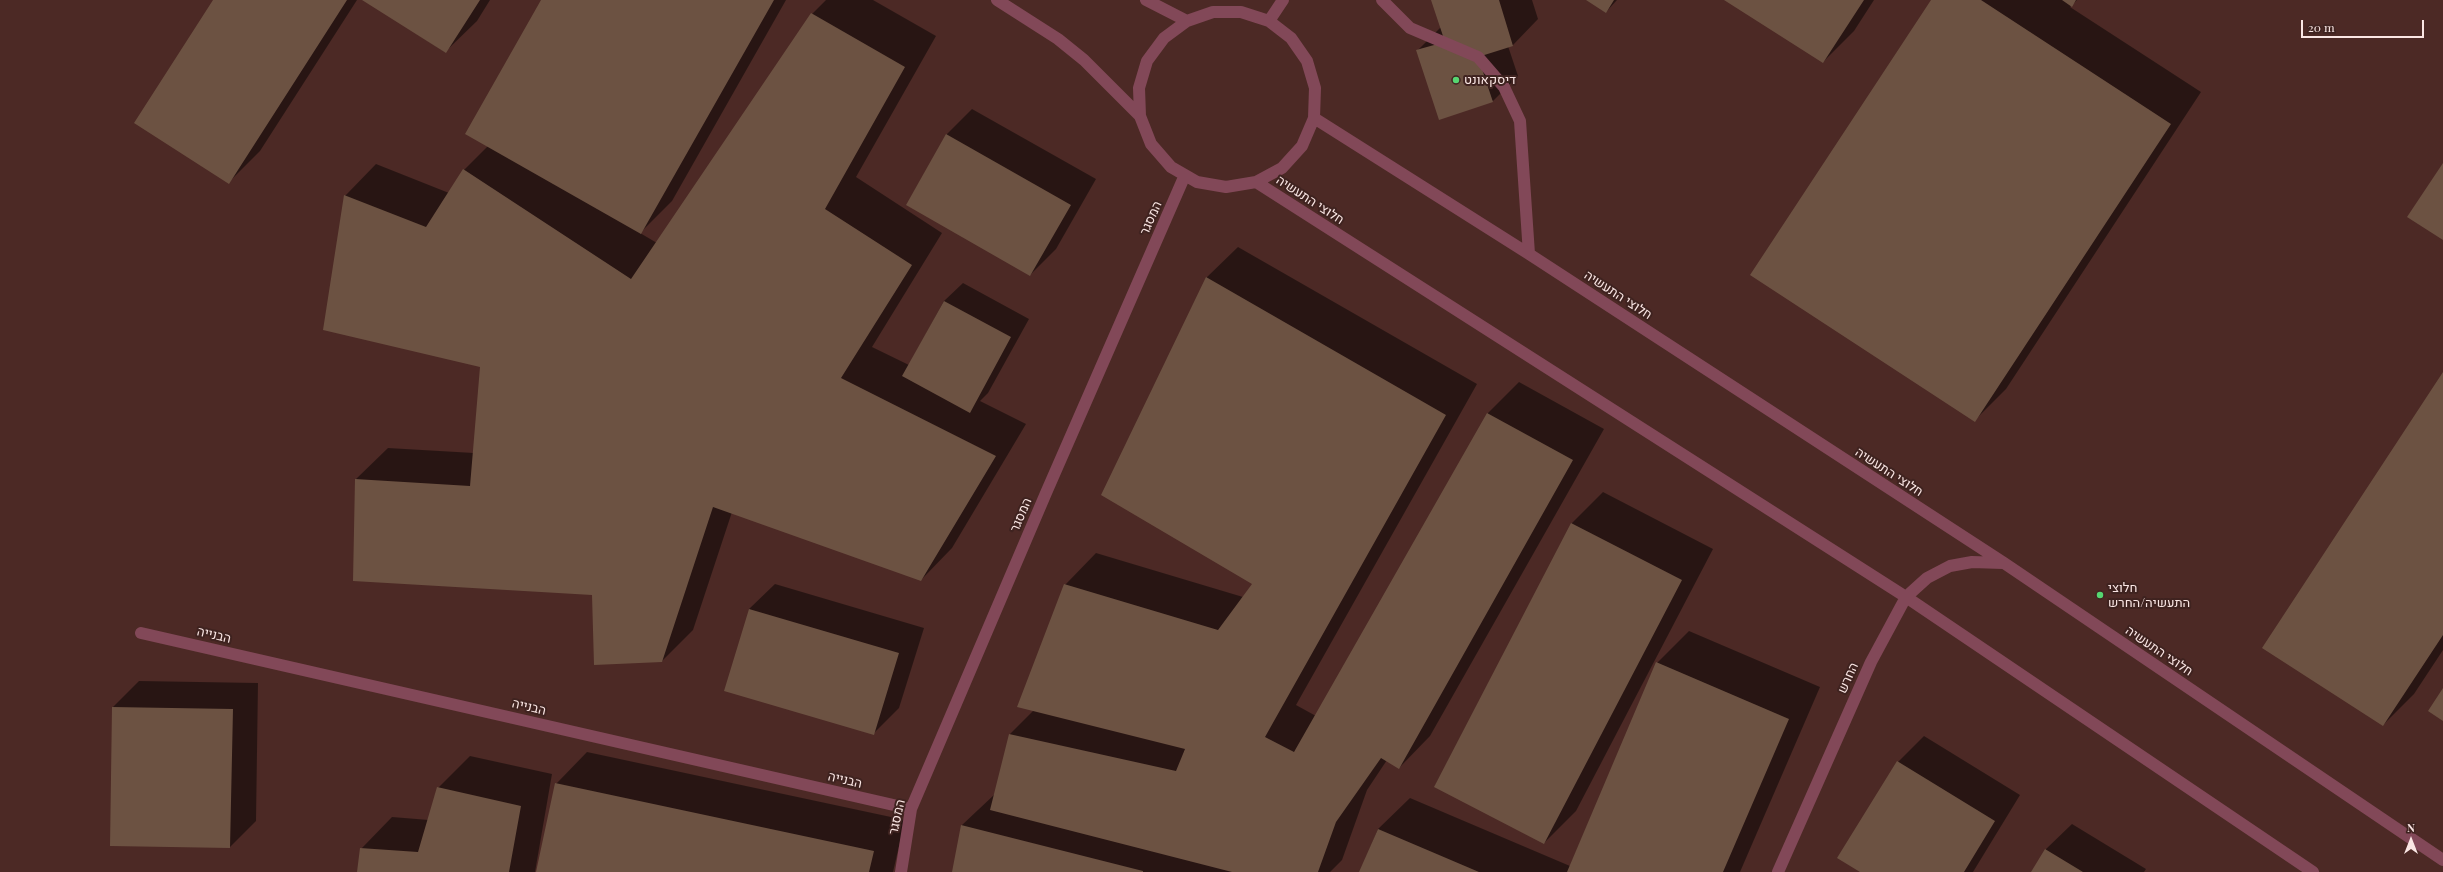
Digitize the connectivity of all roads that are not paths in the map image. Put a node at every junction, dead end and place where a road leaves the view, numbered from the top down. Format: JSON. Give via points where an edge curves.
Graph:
{"nodes":[{"id":1,"x":997,"y":0,"type":"edge"},
{"id":2,"x":1146,"y":0,"type":"edge"},
{"id":3,"x":1283,"y":0,"type":"edge"},
{"id":4,"x":1382,"y":0,"type":"edge"},
{"id":5,"x":1187,"y":21,"type":"junction"},
{"id":6,"x":1269,"y":21,"type":"junction"},
{"id":7,"x":1140,"y":116,"type":"junction"},
{"id":8,"x":1314,"y":118,"type":"junction"},
{"id":9,"x":1186,"y":176,"type":"junction"},
{"id":10,"x":1256,"y":182,"type":"junction"},
{"id":11,"x":1530,"y":254,"type":"junction"},
{"id":12,"x":2004,"y":563,"type":"junction"},
{"id":13,"x":1906,"y":597,"type":"junction"},
{"id":14,"x":141,"y":633,"type":"dead end"},
{"id":15,"x":911,"y":809,"type":"junction"},
{"id":16,"x":2443,"y":860,"type":"edge"},
{"id":17,"x":901,"y":872,"type":"edge"},
{"id":18,"x":1778,"y":872,"type":"edge"},
{"id":19,"x":2313,"y":872,"type":"edge"}],
"edges":[{"from":1,"to":7,"type":"street","name":"חלוצי התעשיה","via":[[1084,60]]},
{"from":2,"to":5,"type":"street"},
{"from":3,"to":6,"type":"street"},
{"from":4,"to":11,"type":"street","via":[[1410,28],[1478,57],[1504,87],[1520,122]]},
{"from":5,"to":6,"type":"street","name":"חלוצי התעשיה","via":[[1213,12],[1241,12]]},
{"from":5,"to":7,"type":"street","name":"חלוצי התעשיה","via":[[1164,38],[1147,61],[1139,88]]},
{"from":6,"to":8,"type":"street","name":"חלוצי התעשיה","via":[[1291,38],[1307,61],[1315,88]]},
{"from":7,"to":9,"type":"street","name":"חלוצי התעשיה","via":[[1151,144],[1171,167]]},
{"from":8,"to":10,"type":"street","name":"חלוצי התעשיה","via":[[1302,146],[1282,168]]},
{"from":8,"to":11,"type":"street","name":"חלוצי התעשיה"},
{"from":9,"to":10,"type":"street","name":"חלוצי התעשיה","via":[[1197,182],[1226,187]]},
{"from":9,"to":15,"type":"street","name":"המסגר","via":[[1046,493]]},
{"from":10,"to":13,"type":"street","name":"חלוצי התעשיה"},
{"from":11,"to":12,"type":"street","name":"חלוצי התעשיה"},
{"from":12,"to":13,"type":"street","name":"החרש","via":[[1972,562],[1950,566],[1927,578]]},
{"from":12,"to":16,"type":"street","name":"חלוצי התעשיה"},
{"from":13,"to":18,"type":"street","name":"החרש","via":[[1871,662]]},
{"from":13,"to":19,"type":"street","name":"חלוצי התעשיה"},
{"from":14,"to":15,"type":"street","name":"הבנייה"},
{"from":15,"to":17,"type":"street","name":"המסגר"}]}
